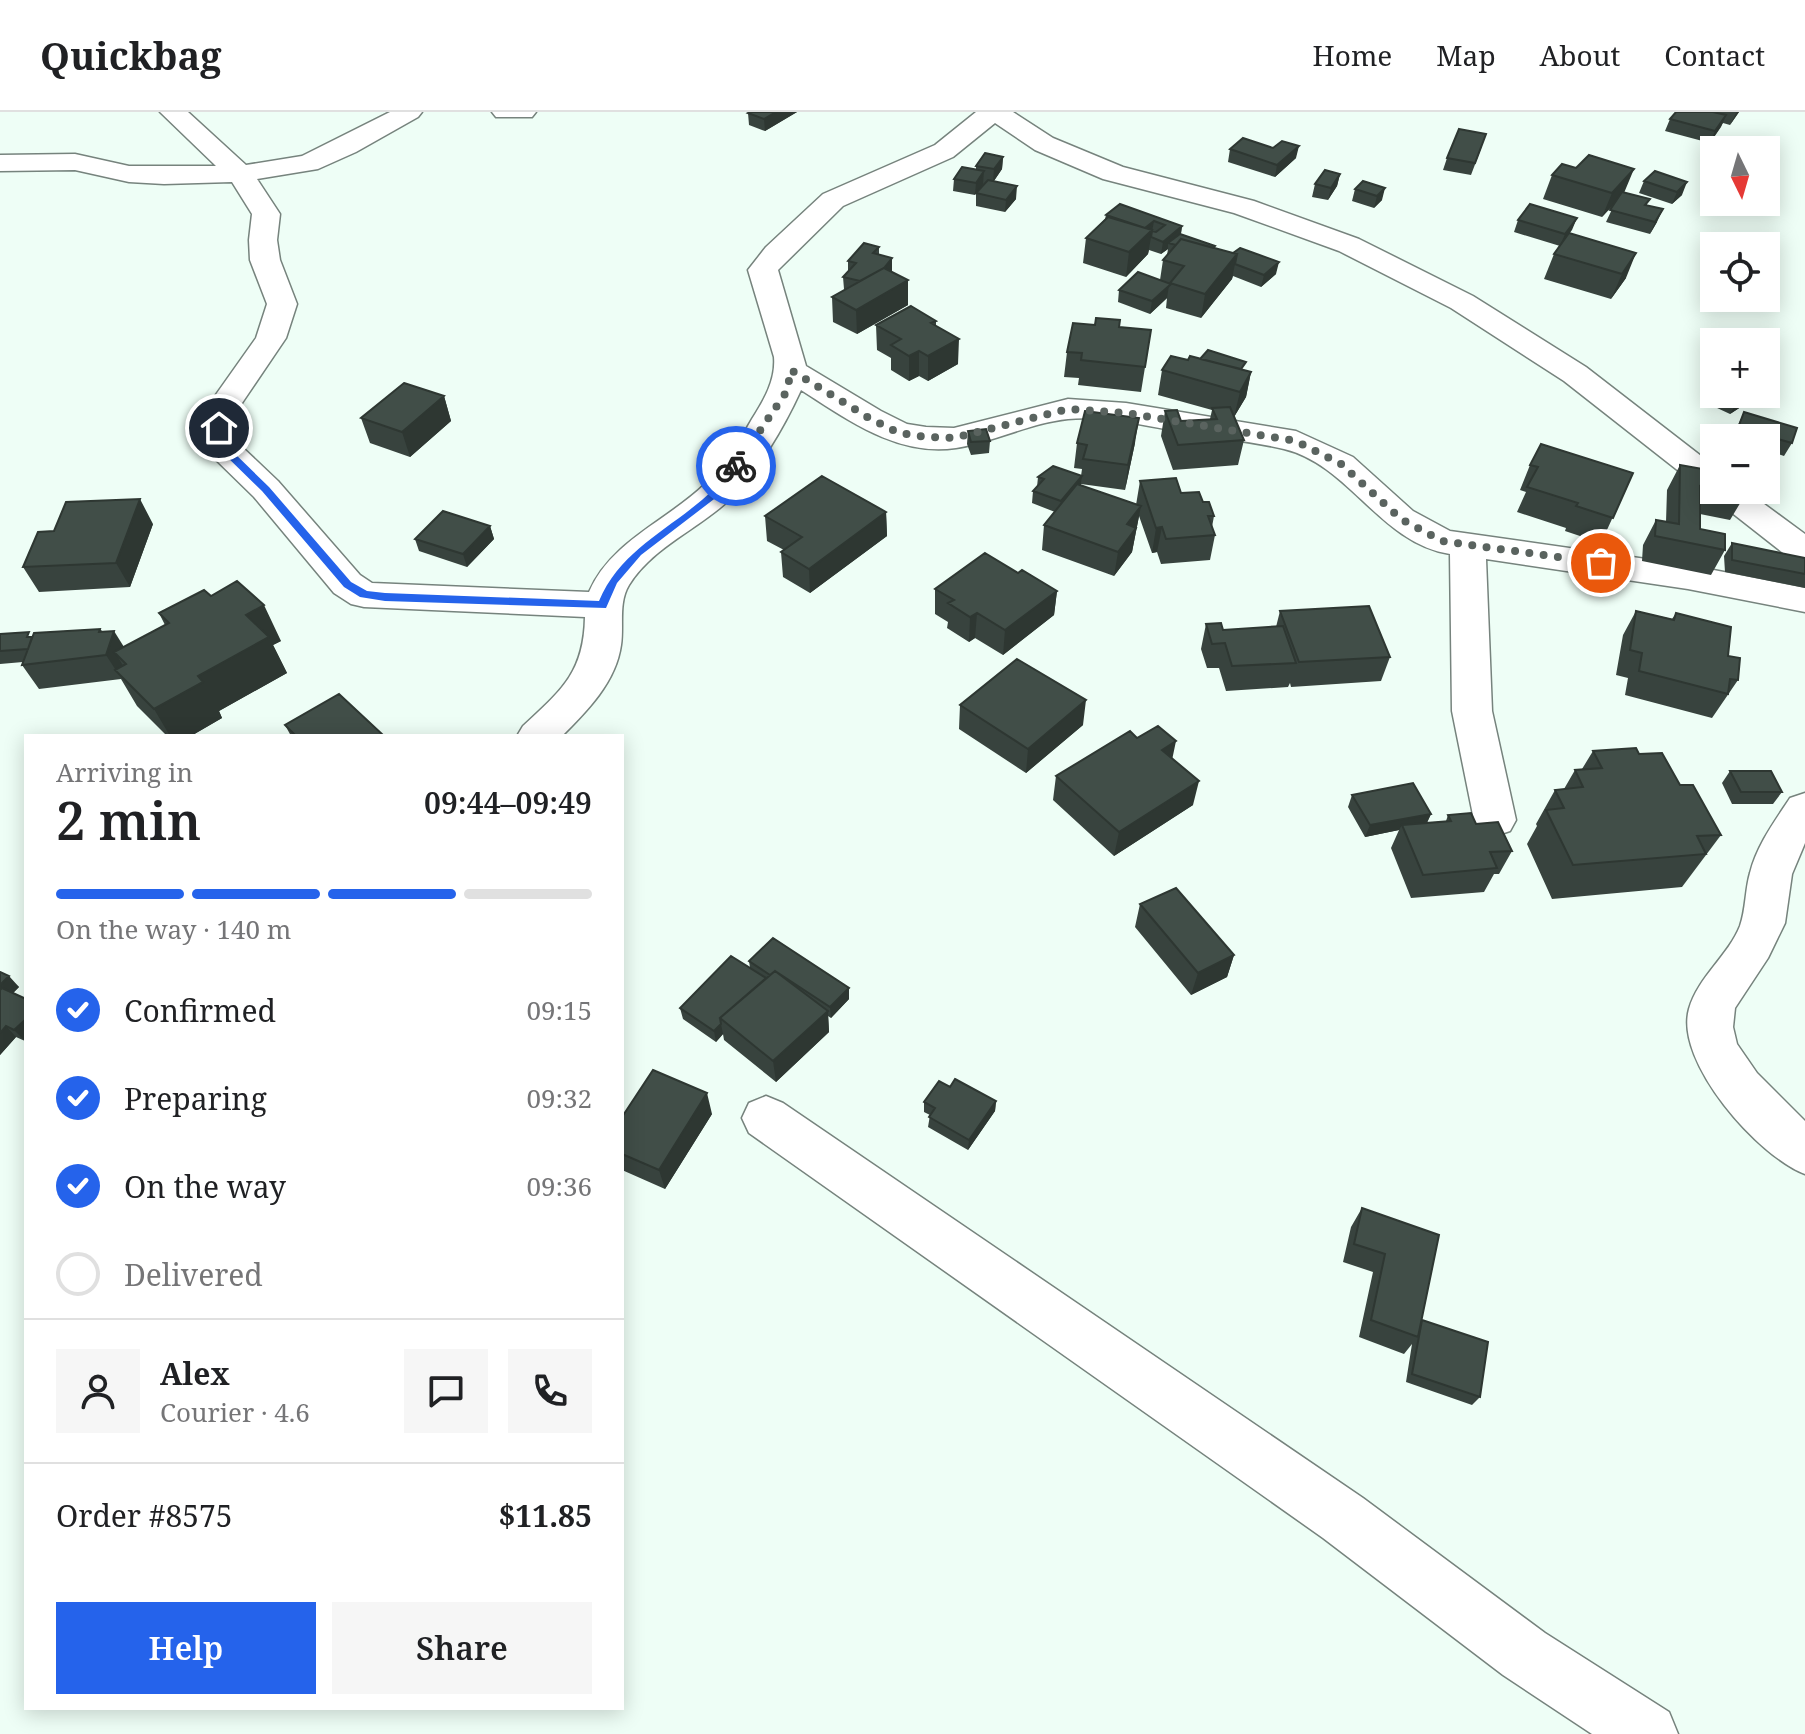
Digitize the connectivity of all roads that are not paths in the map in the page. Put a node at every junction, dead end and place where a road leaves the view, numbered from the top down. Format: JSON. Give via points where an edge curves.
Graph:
{"nodes":[{"id":1,"x":173,"y":112,"type":"edge"},
{"id":2,"x":409,"y":112,"type":"edge"},
{"id":3,"x":505,"y":112,"type":"edge"},
{"id":4,"x":523,"y":112,"type":"edge"},
{"id":5,"x":994,"y":112,"type":"edge"},
{"id":6,"x":0,"y":163,"type":"edge"},
{"id":7,"x":240,"y":174,"type":"junction"},
{"id":8,"x":791,"y":370,"type":"junction"},
{"id":9,"x":1700,"y":472,"type":"edge"},
{"id":10,"x":1742,"y":504,"type":"edge"},
{"id":11,"x":1468,"y":546,"type":"junction"},
{"id":12,"x":1805,"y":552,"type":"edge"},
{"id":13,"x":1805,"y":600,"type":"edge"},
{"id":14,"x":602,"y":605,"type":"junction"},
{"id":15,"x":539,"y":734,"type":"edge"},
{"id":16,"x":1805,"y":809,"type":"edge"},
{"id":17,"x":1495,"y":820,"type":"edge"},
{"id":18,"x":766,"y":1118,"type":"dead end"},
{"id":19,"x":1805,"y":1152,"type":"edge"},
{"id":20,"x":1647,"y":1734,"type":"edge"}],
"edges":[{"from":1,"to":7,"type":"street"},
{"from":2,"to":7,"type":"street","via":[[308,163]]},
{"from":3,"to":4,"type":"street"},
{"from":5,"to":8,"type":"street","via":[[944,151],[833,200],[776,253],[764,274]]},
{"from":5,"to":9,"type":"street","via":[[1044,144],[1113,173],[1244,207],[1349,245],[1462,302],[1575,374]]},
{"from":6,"to":7,"type":"street","via":[[75,162],[164,176]]},
{"from":7,"to":14,"type":"street","via":[[266,214],[261,242],[282,304],[271,338],[226,403],[219,428],[225,450],[266,489],[347,584],[364,595]]},
{"from":8,"to":11,"type":"street","via":[[899,433],[926,437],[954,438],[1068,409],[1126,413],[1296,441],[1341,464],[1412,527]]},
{"from":8,"to":14,"type":"street","via":[[787,391],[719,490],[638,553],[613,581]]},
{"from":10,"to":12,"type":"street"},
{"from":11,"to":13,"type":"street","via":[[1601,563]]},
{"from":11,"to":17,"type":"street","via":[[1472,711]]},
{"from":14,"to":15,"type":"street","via":[[600,655],[581,694]]},
{"from":16,"to":19,"type":"street","via":[[1774,864],[1762,925],[1710,1015],[1728,1071],[1768,1121]]},
{"from":18,"to":20,"type":"street","via":[[1343,1518],[1524,1654]]}]}
